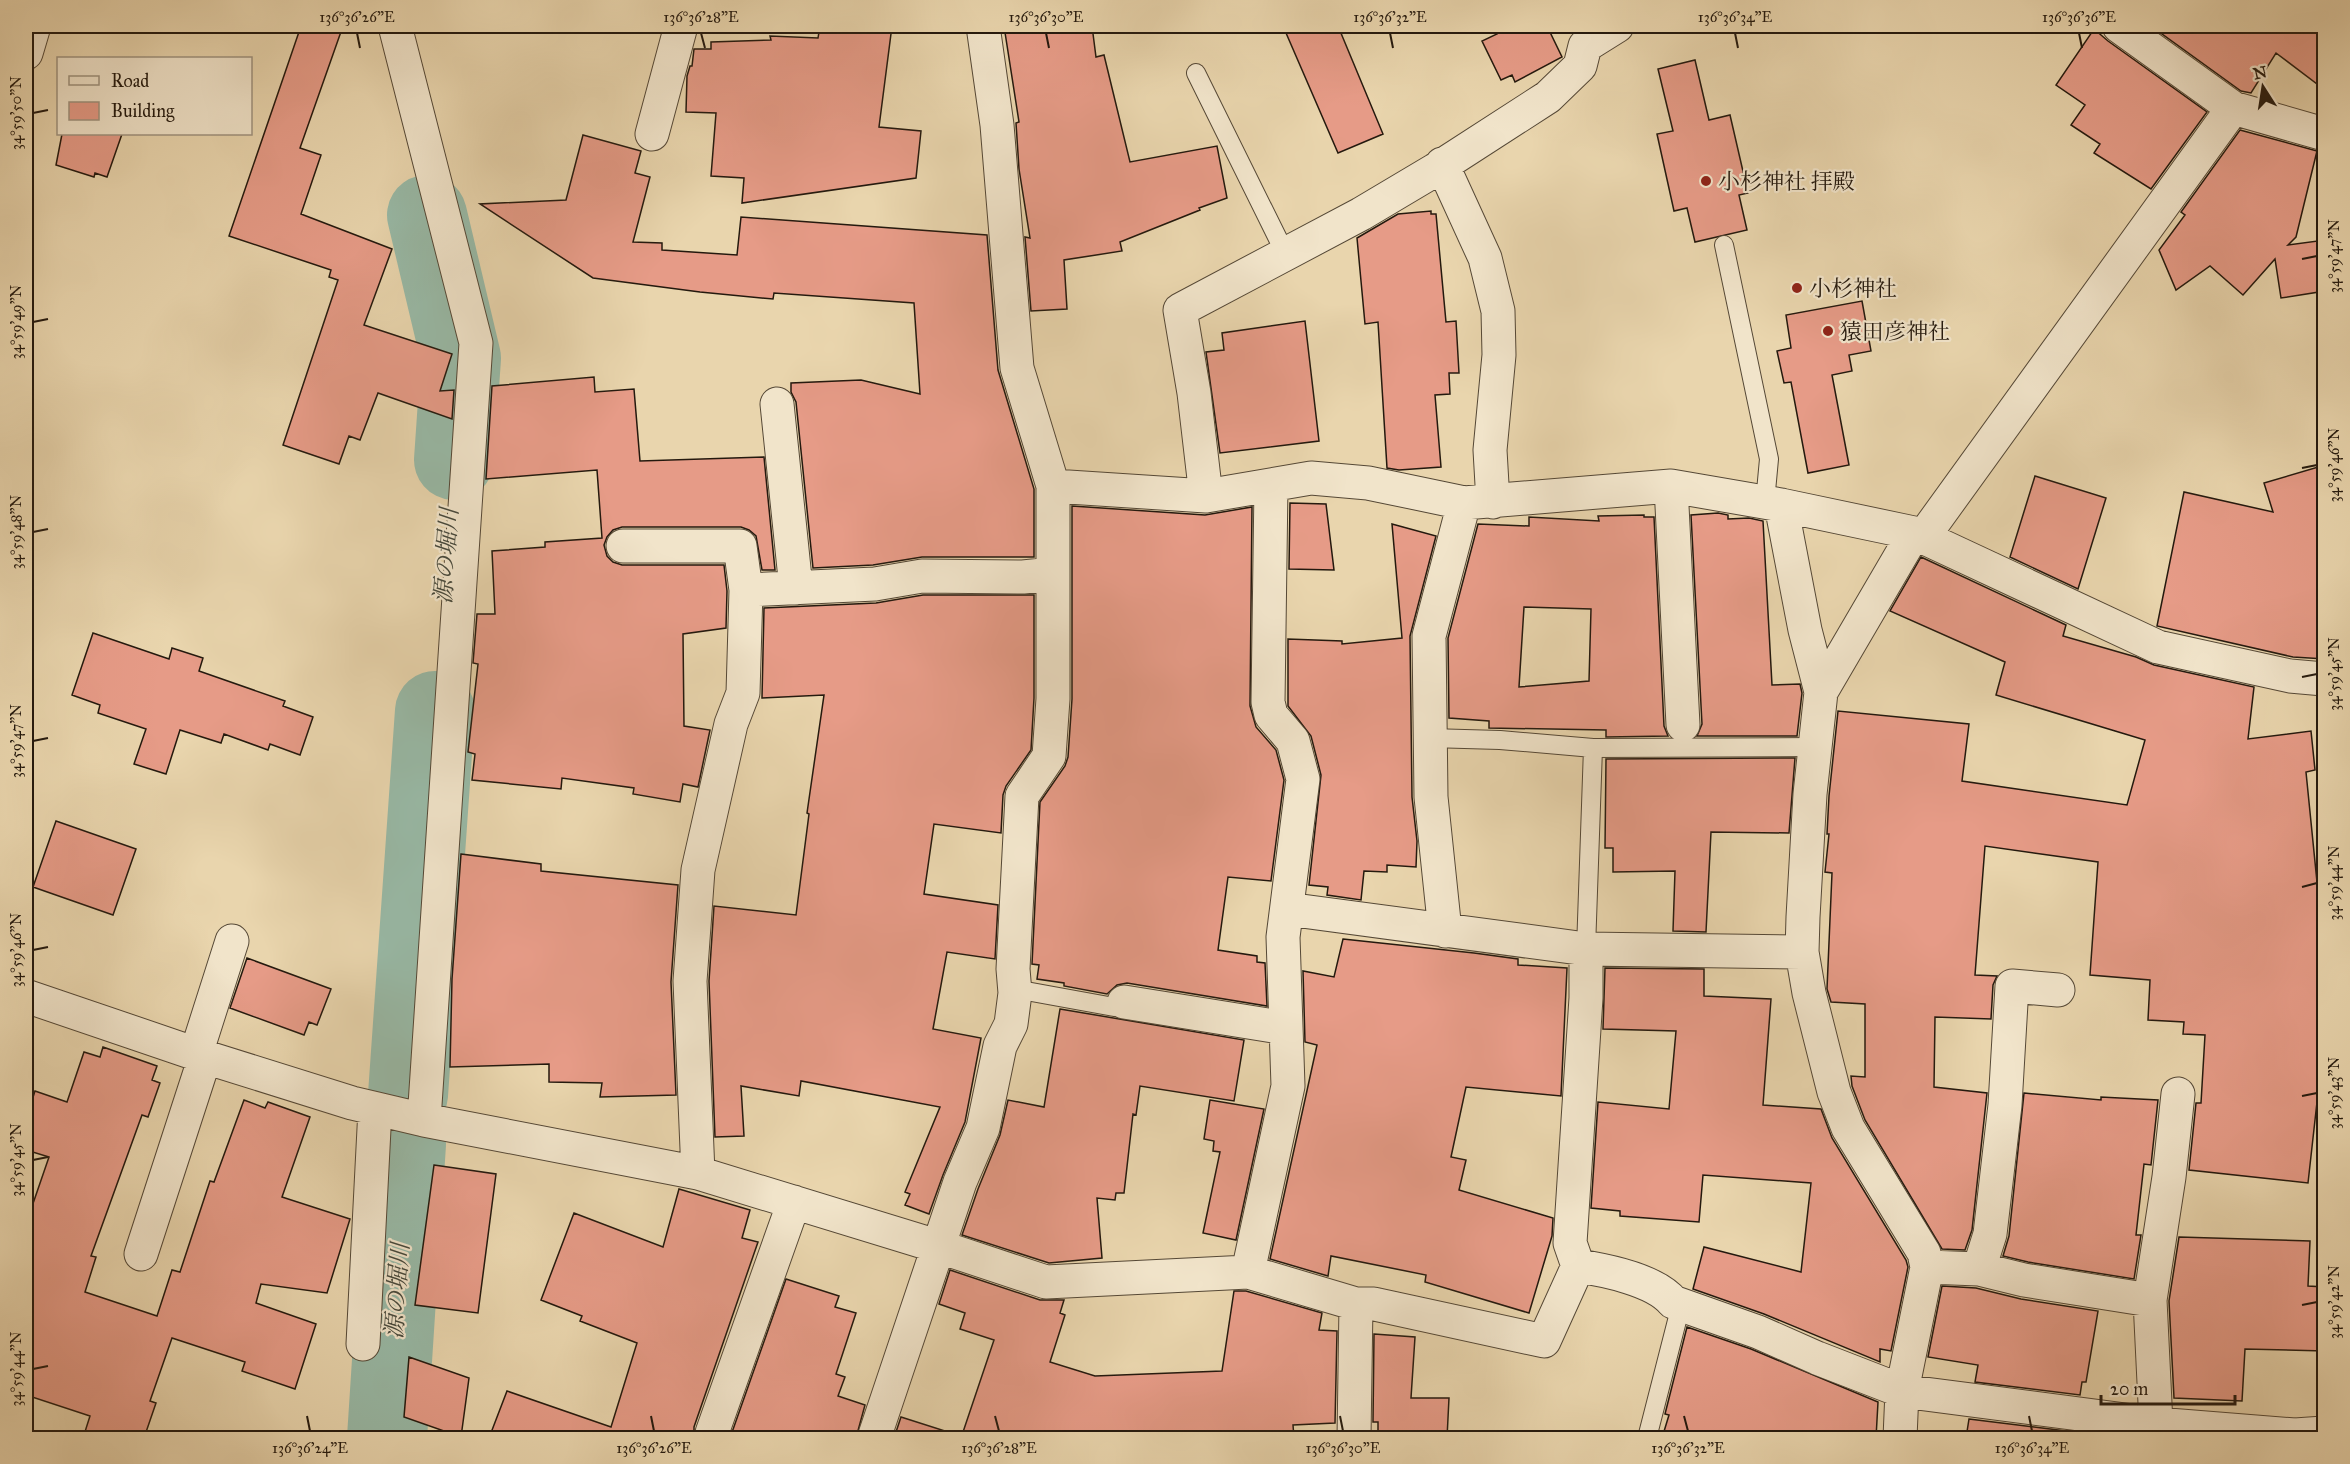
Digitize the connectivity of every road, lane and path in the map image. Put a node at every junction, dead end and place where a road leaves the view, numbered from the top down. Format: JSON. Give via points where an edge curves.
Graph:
{"nodes":[{"id":1,"x":34,"y":26,"type":"edge"},
{"id":2,"x":395,"y":26,"type":"edge"},
{"id":3,"x":681,"y":26,"type":"edge"},
{"id":4,"x":982,"y":26,"type":"edge"},
{"id":5,"x":1617,"y":26,"type":"edge"},
{"id":6,"x":2119,"y":26,"type":"edge"},
{"id":7,"x":1580,"y":36,"type":"edge"},
{"id":8,"x":26,"y":53,"type":"edge"},
{"id":9,"x":1196,"y":73,"type":"dead end"},
{"id":10,"x":2233,"y":108,"type":"junction"},
{"id":11,"x":652,"y":134,"type":"dead end"},
{"id":12,"x":2325,"y":134,"type":"edge"},
{"id":13,"x":1443,"y":164,"type":"junction"},
{"id":14,"x":1724,"y":245,"type":"dead end"},
{"id":15,"x":1286,"y":255,"type":"junction"},
{"id":16,"x":777,"y":404,"type":"dead end"},
{"id":17,"x":1271,"y":485,"type":"junction"},
{"id":18,"x":1053,"y":486,"type":"junction"},
{"id":19,"x":1671,"y":486,"type":"junction"},
{"id":20,"x":1206,"y":496,"type":"junction"},
{"id":21,"x":1478,"y":502,"type":"junction"},
{"id":22,"x":1773,"y":504,"type":"junction"},
{"id":23,"x":1918,"y":535,"type":"junction"},
{"id":24,"x":623,"y":546,"type":"dead end"},
{"id":25,"x":1053,"y":574,"type":"junction"},
{"id":26,"x":796,"y":588,"type":"junction"},
{"id":27,"x":746,"y":590,"type":"junction"},
{"id":28,"x":2325,"y":679,"type":"edge"},
{"id":29,"x":1821,"y":692,"type":"junction"},
{"id":30,"x":1683,"y":725,"type":"dead end"},
{"id":31,"x":1429,"y":738,"type":"junction"},
{"id":32,"x":1815,"y":747,"type":"junction"},
{"id":33,"x":1593,"y":748,"type":"junction"},
{"id":34,"x":1287,"y":909,"type":"junction"},
{"id":35,"x":1445,"y":930,"type":"junction"},
{"id":36,"x":232,"y":941,"type":"dead end"},
{"id":37,"x":1586,"y":949,"type":"junction"},
{"id":38,"x":1802,"y":952,"type":"junction"},
{"id":39,"x":1015,"y":989,"type":"junction"},
{"id":40,"x":2058,"y":990,"type":"dead end"},
{"id":41,"x":26,"y":996,"type":"edge"},
{"id":42,"x":1124,"y":1002,"type":"joint"},
{"id":43,"x":1286,"y":1028,"type":"junction"},
{"id":44,"x":200,"y":1055,"type":"junction"},
{"id":45,"x":2178,"y":1094,"type":"dead end"},
{"id":46,"x":375,"y":1109,"type":"junction"},
{"id":47,"x":424,"y":1120,"type":"junction"},
{"id":48,"x":698,"y":1173,"type":"junction"},
{"id":49,"x":794,"y":1202,"type":"junction"},
{"id":50,"x":940,"y":1247,"type":"junction"},
{"id":51,"x":141,"y":1254,"type":"dead end"},
{"id":52,"x":1578,"y":1266,"type":"junction"},
{"id":53,"x":1928,"y":1267,"type":"junction"},
{"id":54,"x":1979,"y":1269,"type":"junction"},
{"id":55,"x":1248,"y":1272,"type":"junction"},
{"id":56,"x":2150,"y":1300,"type":"junction"},
{"id":57,"x":1356,"y":1304,"type":"junction"},
{"id":58,"x":1681,"y":1305,"type":"junction"},
{"id":59,"x":363,"y":1344,"type":"dead end"},
{"id":60,"x":1902,"y":1391,"type":"junction"},
{"id":61,"x":2143,"y":1428,"type":"edge"},
{"id":62,"x":712,"y":1433,"type":"dead end"},
{"id":63,"x":2325,"y":1433,"type":"edge"},
{"id":64,"x":874,"y":1438,"type":"edge"},
{"id":65,"x":1354,"y":1438,"type":"edge"},
{"id":66,"x":1647,"y":1438,"type":"edge"},
{"id":67,"x":1900,"y":1438,"type":"edge"}],
"edges":[{"from":1,"to":8,"type":"street"},
{"from":2,"to":47,"type":"street","via":[[476,343]]},
{"from":3,"to":11,"type":"street"},
{"from":4,"to":18,"type":"street","via":[[997,125],[1017,368]]},
{"from":5,"to":7,"type":"street"},
{"from":6,"to":10,"type":"street"},
{"from":7,"to":13,"type":"street","via":[[1580,66],[1548,97]]},
{"from":9,"to":15,"type":"lane"},
{"from":10,"to":12,"type":"street"},
{"from":10,"to":23,"type":"street"},
{"from":13,"to":15,"type":"street"},
{"from":13,"to":21,"type":"street","via":[[1485,258],[1498,311],[1490,450]]},
{"from":14,"to":22,"type":"lane","via":[[1769,459]]},
{"from":15,"to":20,"type":"street","via":[[1180,310]]},
{"from":16,"to":26,"type":"street"},
{"from":17,"to":20,"type":"street"},
{"from":17,"to":21,"type":"street","via":[[1311,478],[1368,483]]},
{"from":17,"to":34,"type":"street","via":[[1268,702],[1271,715],[1293,741],[1303,779]]},
{"from":18,"to":20,"type":"street"},
{"from":18,"to":25,"type":"street"},
{"from":19,"to":21,"type":"street"},
{"from":19,"to":22,"type":"street"},
{"from":19,"to":30,"type":"street"},
{"from":21,"to":31,"type":"street","via":[[1429,636]]},
{"from":22,"to":23,"type":"street"},
{"from":22,"to":29,"type":"street"},
{"from":23,"to":28,"type":"street","via":[[2158,646],[2290,676]]},
{"from":23,"to":29,"type":"street"},
{"from":24,"to":27,"type":"street","via":[[740,546]]},
{"from":25,"to":26,"type":"street","via":[[922,576],[875,584]]},
{"from":25,"to":39,"type":"street","via":[[1049,756],[1022,796]]},
{"from":26,"to":27,"type":"street"},
{"from":27,"to":48,"type":"street","via":[[743,693],[731,724],[698,870],[690,981]]},
{"from":29,"to":32,"type":"street"},
{"from":31,"to":33,"type":"lane"},
{"from":31,"to":35,"type":"street"},
{"from":32,"to":33,"type":"lane"},
{"from":32,"to":38,"type":"street"},
{"from":33,"to":37,"type":"lane"},
{"from":34,"to":35,"type":"street"},
{"from":34,"to":43,"type":"street","via":[[1282,937]]},
{"from":35,"to":37,"type":"street"},
{"from":36,"to":44,"type":"street"},
{"from":37,"to":38,"type":"street"},
{"from":37,"to":52,"type":"street","via":[[1570,1243]]},
{"from":38,"to":53,"type":"street","via":[[1834,1092],[1848,1128],[1924,1253]]},
{"from":39,"to":42,"type":"lane","via":[[1114,1007]]},
{"from":39,"to":50,"type":"street","via":[[1011,1024],[1000,1046],[983,1128],[960,1182]]},
{"from":40,"to":54,"type":"street","via":[[2012,987],[2004,1116],[1990,1234]]},
{"from":41,"to":44,"type":"street"},
{"from":42,"to":43,"type":"street"},
{"from":43,"to":55,"type":"street","via":[[1288,1086]]},
{"from":44,"to":46,"type":"street"},
{"from":44,"to":51,"type":"street"},
{"from":45,"to":56,"type":"street"},
{"from":46,"to":47,"type":"street"},
{"from":46,"to":59,"type":"street"},
{"from":47,"to":48,"type":"street"},
{"from":48,"to":49,"type":"street"},
{"from":49,"to":50,"type":"street"},
{"from":49,"to":62,"type":"street"},
{"from":50,"to":55,"type":"street","via":[[1046,1282]]},
{"from":50,"to":64,"type":"street"},
{"from":52,"to":57,"type":"street","via":[[1544,1341],[1374,1304]]},
{"from":52,"to":58,"type":"street","via":[[1612,1271],[1666,1294]]},
{"from":53,"to":54,"type":"street"},
{"from":53,"to":60,"type":"street"},
{"from":54,"to":56,"type":"street"},
{"from":55,"to":57,"type":"street"},
{"from":56,"to":61,"type":"street"},
{"from":57,"to":65,"type":"street"},
{"from":58,"to":60,"type":"street"},
{"from":58,"to":66,"type":"lane"},
{"from":60,"to":61,"type":"street"},
{"from":60,"to":67,"type":"street"},
{"from":61,"to":63,"type":"street"}]}
